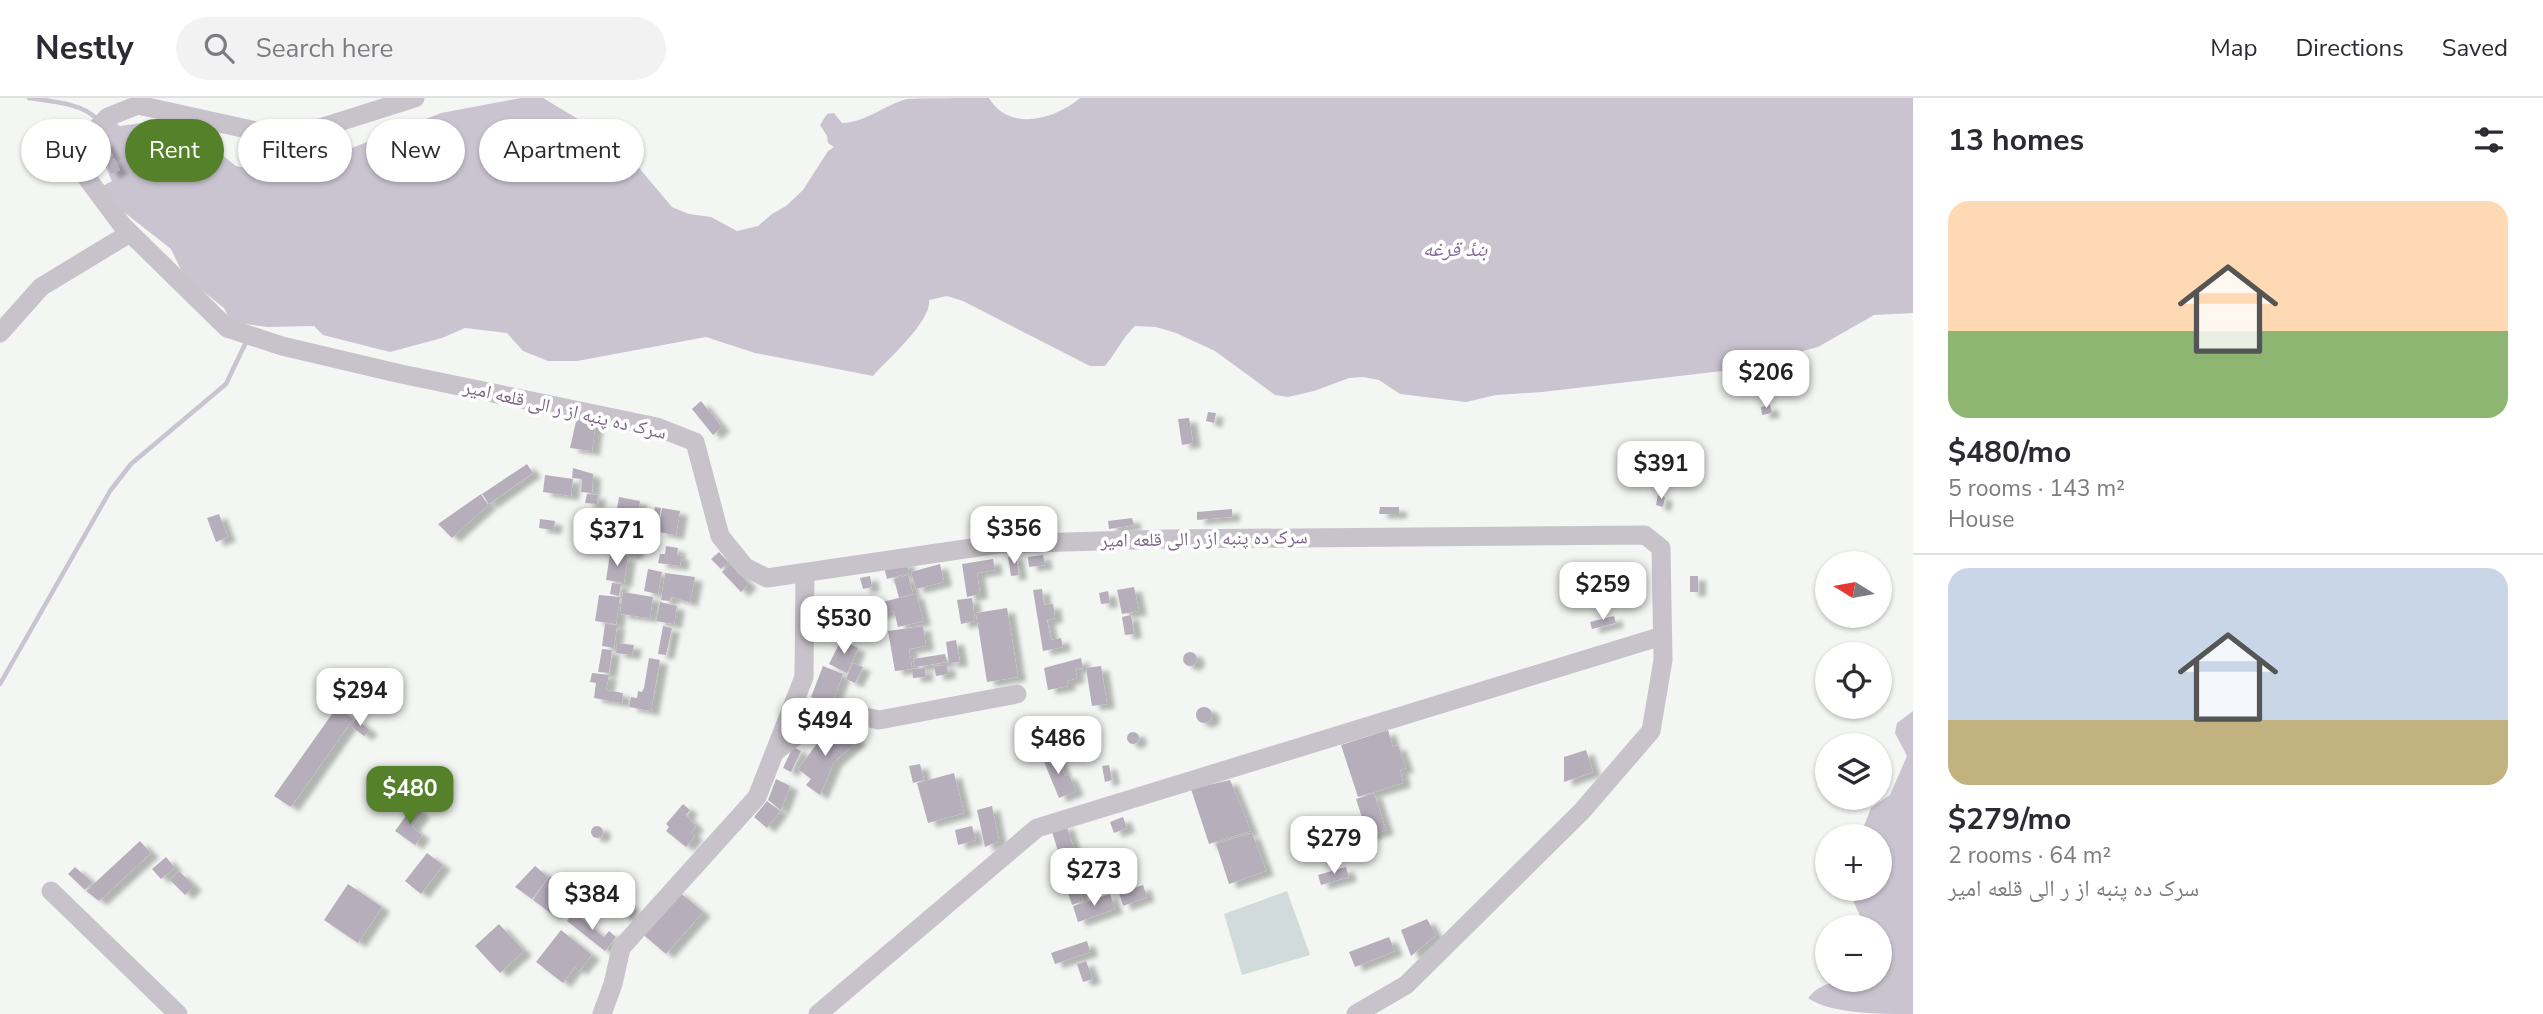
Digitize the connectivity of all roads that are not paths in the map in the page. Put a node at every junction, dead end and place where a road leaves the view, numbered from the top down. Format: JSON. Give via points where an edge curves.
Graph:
{"nodes":[{"id":1,"x":415,"y":98,"type":"edge"},
{"id":2,"x":131,"y":233,"type":"junction"},
{"id":3,"x":0,"y":333,"type":"edge"},
{"id":4,"x":806,"y":573,"type":"junction"},
{"id":5,"x":1662,"y":636,"type":"junction"},
{"id":6,"x":1017,"y":694,"type":"dead end"},
{"id":7,"x":777,"y":750,"type":"junction"},
{"id":8,"x":51,"y":891,"type":"dead end"},
{"id":9,"x":178,"y":1014,"type":"edge"},
{"id":10,"x":602,"y":1014,"type":"edge"},
{"id":11,"x":818,"y":1014,"type":"edge"},
{"id":12,"x":1356,"y":1014,"type":"edge"}],
"edges":[{"from":1,"to":2,"type":"street","name":"سرک ده پنبه از ر الی قلعه امیر","via":[[288,138],[138,105],[108,117],[92,133],[81,170]]},
{"from":2,"to":3,"type":"street","via":[[41,287]]},
{"from":2,"to":4,"type":"street","name":"سرک ده پنبه از ر الی قلعه امیر","via":[[227,328],[401,374],[657,427],[695,442],[720,536],[745,567],[767,578]]},
{"from":4,"to":5,"type":"street","name":"سرک ده پنبه از ر الی قلعه امیر","via":[[999,544],[1645,535],[1661,548]]},
{"from":4,"to":7,"type":"street","via":[[804,677]]},
{"from":5,"to":11,"type":"street","via":[[1037,828]]},
{"from":5,"to":12,"type":"street","name":"سرک ده پنبه از ر الی قلعه امیر","via":[[1663,660],[1651,731],[1582,811],[1406,985]]},
{"from":6,"to":7,"type":"street","via":[[879,720],[856,715],[815,722]]},
{"from":7,"to":10,"type":"street","via":[[757,797],[621,948]]},
{"from":8,"to":9,"type":"street"}]}
